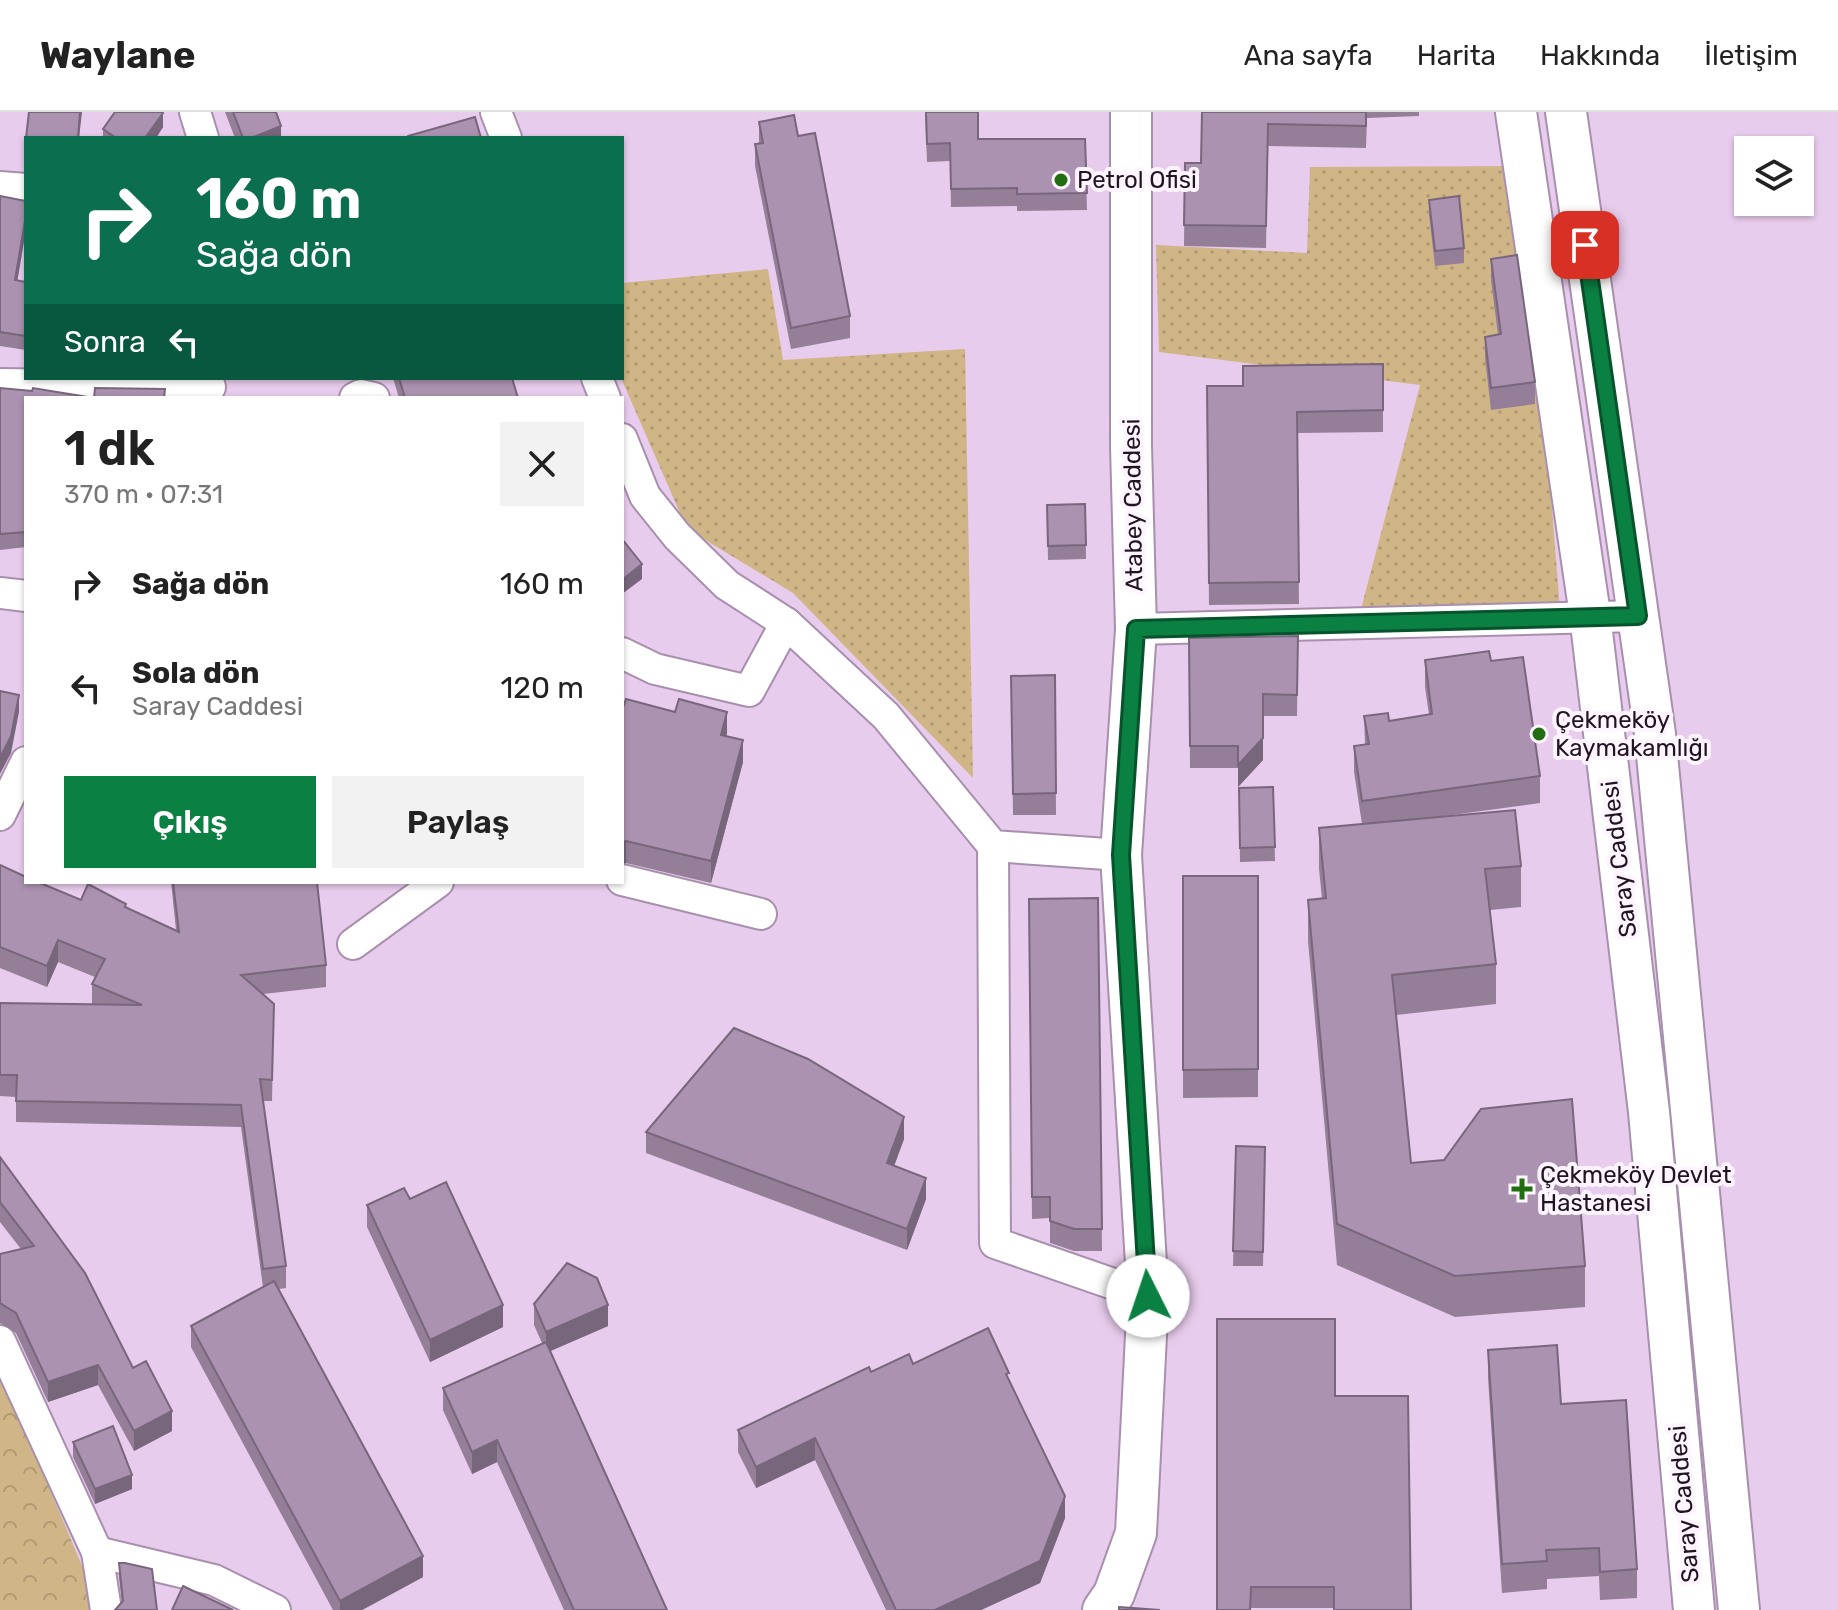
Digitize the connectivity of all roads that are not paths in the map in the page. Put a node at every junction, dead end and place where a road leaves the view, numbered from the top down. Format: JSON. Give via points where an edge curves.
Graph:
{"nodes":[{"id":1,"x":195,"y":112,"type":"edge"},
{"id":2,"x":496,"y":112,"type":"edge"},
{"id":3,"x":1131,"y":112,"type":"edge"},
{"id":4,"x":1516,"y":112,"type":"edge"},
{"id":5,"x":1566,"y":112,"type":"edge"},
{"id":6,"x":202,"y":136,"type":"edge"},
{"id":7,"x":505,"y":136,"type":"edge"},
{"id":8,"x":0,"y":187,"type":"edge"},
{"id":9,"x":24,"y":189,"type":"edge"},
{"id":10,"x":0,"y":384,"type":"edge"},
{"id":11,"x":210,"y":388,"type":"edge"},
{"id":12,"x":624,"y":444,"type":"edge"},
{"id":13,"x":0,"y":593,"type":"edge"},
{"id":14,"x":24,"y":596,"type":"edge"},
{"id":15,"x":1590,"y":615,"type":"junction"},
{"id":16,"x":1638,"y":616,"type":"junction"},
{"id":17,"x":786,"y":623,"type":"junction"},
{"id":18,"x":1136,"y":629,"type":"junction"},
{"id":19,"x":624,"y":654,"type":"edge"},
{"id":20,"x":24,"y":766,"type":"edge"},
{"id":21,"x":0,"y":815,"type":"edge"},
{"id":22,"x":993,"y":846,"type":"junction"},
{"id":23,"x":1121,"y":855,"type":"junction"},
{"id":24,"x":624,"y":880,"type":"edge"},
{"id":25,"x":435,"y":884,"type":"edge"},
{"id":26,"x":761,"y":914,"type":"dead end"},
{"id":27,"x":353,"y":944,"type":"dead end"},
{"id":28,"x":1148,"y":1296,"type":"junction"},
{"id":29,"x":0,"y":1341,"type":"edge"},
{"id":30,"x":97,"y":1552,"type":"junction"},
{"id":31,"x":106,"y":1610,"type":"edge"},
{"id":32,"x":275,"y":1610,"type":"edge"},
{"id":33,"x":1103,"y":1610,"type":"edge"},
{"id":34,"x":1694,"y":1610,"type":"edge"},
{"id":35,"x":1739,"y":1610,"type":"edge"}],
"edges":[{"from":1,"to":6,"type":"street"},
{"from":2,"to":7,"type":"street"},
{"from":3,"to":18,"type":"main road","name":"Atabey Caddesi"},
{"from":4,"to":15,"type":"main road","name":"Saray Caddesi"},
{"from":5,"to":16,"type":"main road","name":"Saray Caddesi"},
{"from":8,"to":9,"type":"street"},
{"from":10,"to":11,"type":"street"},
{"from":12,"to":17,"type":"street","via":[[645,496],[677,536],[727,585]]},
{"from":13,"to":14,"type":"street"},
{"from":15,"to":16,"type":"street"},
{"from":15,"to":18,"type":"street"},
{"from":15,"to":34,"type":"main road","name":"Saray Caddesi","via":[[1649,1112]]},
{"from":16,"to":35,"type":"main road","name":"Saray Caddesi","via":[[1694,1114]]},
{"from":17,"to":19,"type":"street","via":[[749,691],[655,669]]},
{"from":17,"to":22,"type":"street","via":[[886,716]]},
{"from":18,"to":23,"type":"main road","name":"Atabey Caddesi"},
{"from":20,"to":21,"type":"street"},
{"from":22,"to":23,"type":"street"},
{"from":22,"to":28,"type":"street","via":[[995,1243]]},
{"from":23,"to":28,"type":"main road","name":"Atabey Caddesi"},
{"from":24,"to":26,"type":"street"},
{"from":25,"to":27,"type":"street"},
{"from":28,"to":33,"type":"main road","name":"Atabey Caddesi","via":[[1136,1533]]},
{"from":29,"to":30,"type":"street"},
{"from":30,"to":31,"type":"street"},
{"from":30,"to":32,"type":"street","via":[[214,1580]]}]}
